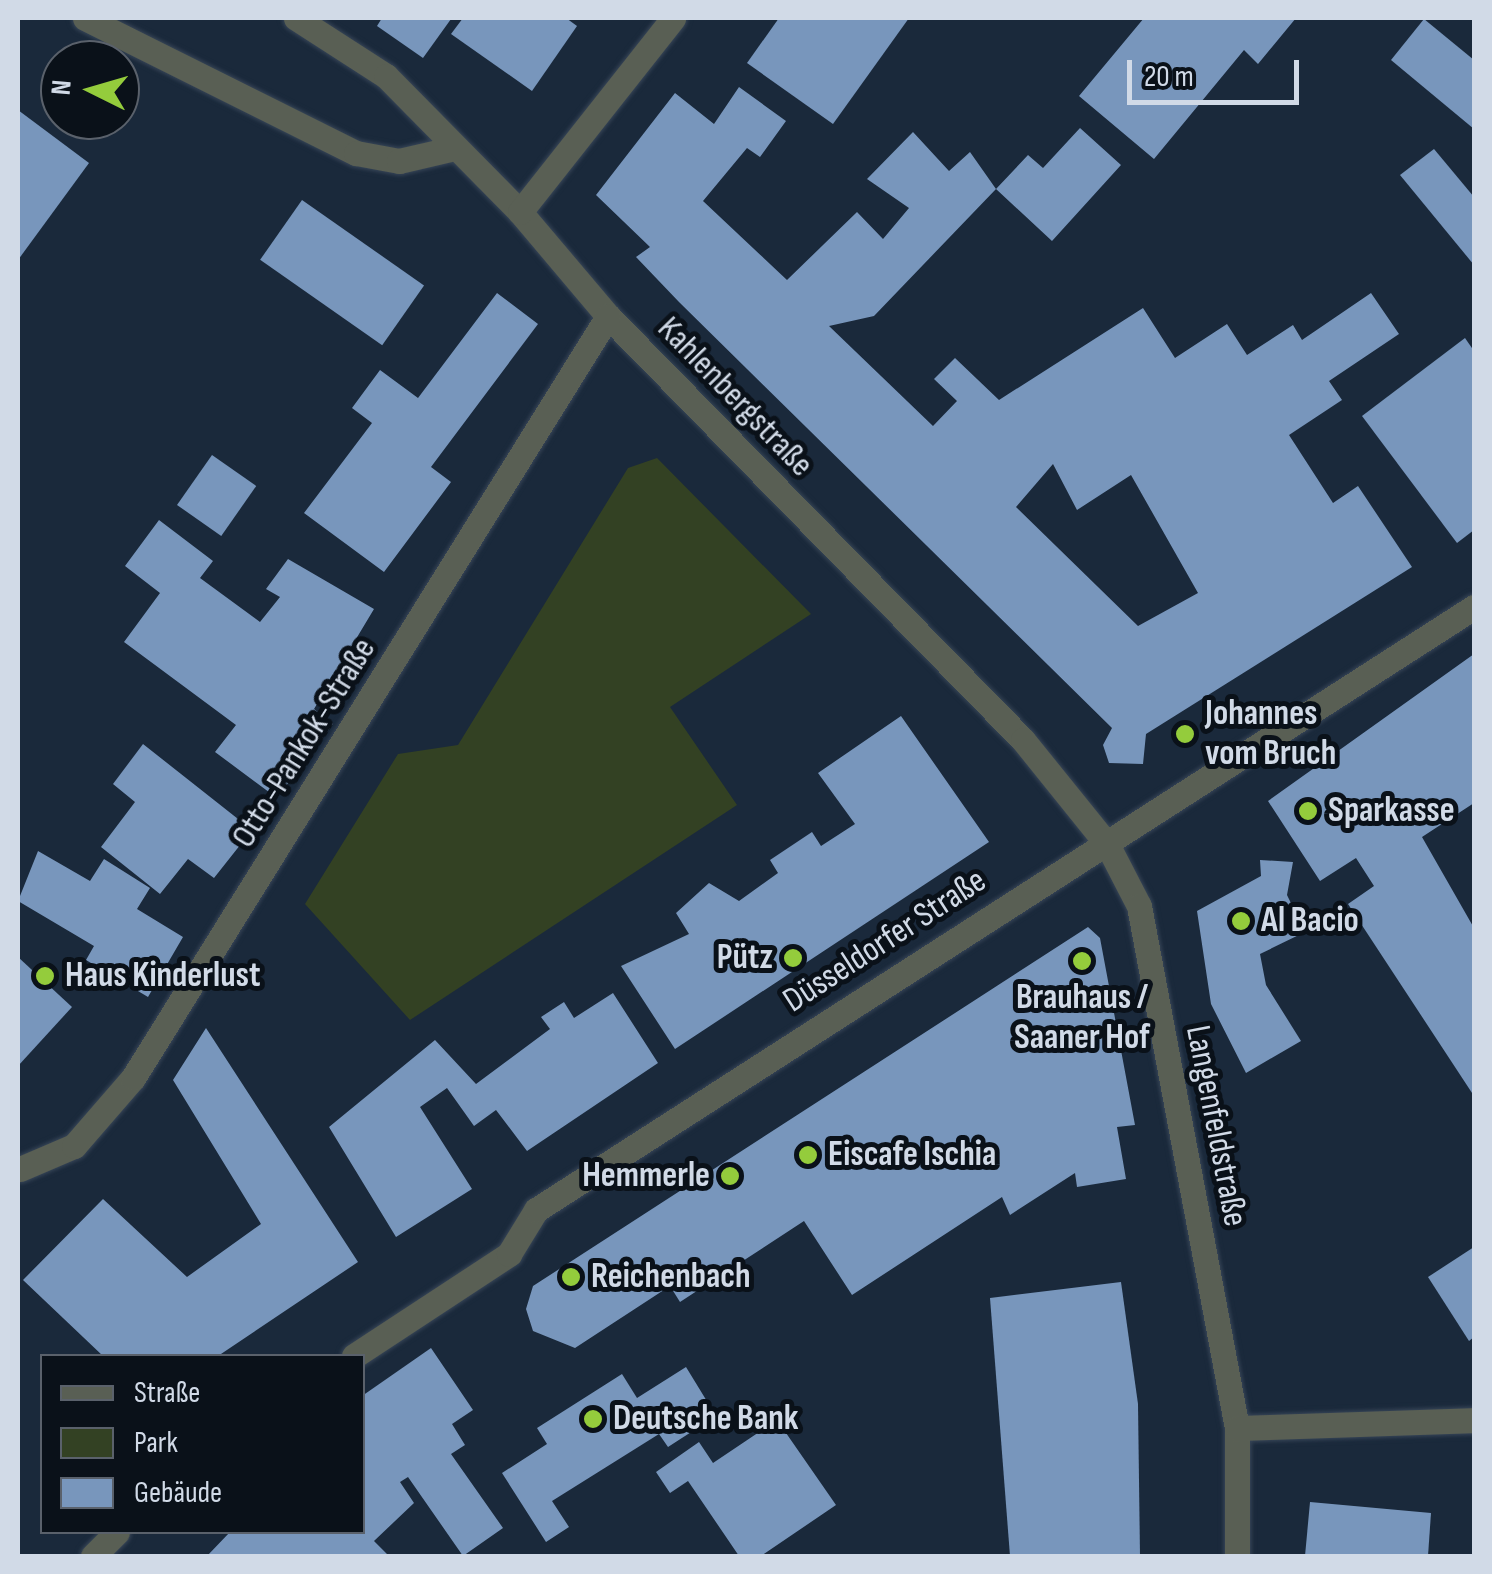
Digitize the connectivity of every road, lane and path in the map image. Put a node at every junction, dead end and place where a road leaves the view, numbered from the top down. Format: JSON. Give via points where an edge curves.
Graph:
{"nodes":[{"id":1,"x":85,"y":18,"type":"edge"},
{"id":2,"x":296,"y":18,"type":"edge"},
{"id":3,"x":673,"y":18,"type":"edge"},
{"id":4,"x":455,"y":148,"type":"junction"},
{"id":5,"x":520,"y":212,"type":"junction"},
{"id":6,"x":608,"y":316,"type":"junction"},
{"id":7,"x":1474,"y":607,"type":"edge"},
{"id":8,"x":1108,"y":844,"type":"junction"},
{"id":9,"x":20,"y":1168,"type":"edge"},
{"id":10,"x":357,"y":1354,"type":"edge"},
{"id":11,"x":1474,"y":1420,"type":"edge"},
{"id":12,"x":1238,"y":1428,"type":"junction"},
{"id":13,"x":115,"y":1534,"type":"edge"},
{"id":14,"x":94,"y":1556,"type":"edge"},
{"id":15,"x":1237,"y":1556,"type":"edge"}],
"edges":[{"from":1,"to":4,"type":"street","via":[[356,153],[399,161]]},
{"from":2,"to":4,"type":"street","name":"Kahlenbergstraße","via":[[386,76]]},
{"from":3,"to":5,"type":"street"},
{"from":4,"to":5,"type":"street","name":"Kahlenbergstraße"},
{"from":5,"to":6,"type":"street","name":"Kahlenbergstraße"},
{"from":6,"to":8,"type":"street","name":"Kahlenbergstraße","via":[[1023,740]]},
{"from":6,"to":9,"type":"street","name":"Otto-Pankok-Straße","via":[[134,1078],[74,1146]]},
{"from":7,"to":8,"type":"street","name":"Düsseldorfer Straße"},
{"from":8,"to":10,"type":"street","name":"Düsseldorfer Straße","via":[[536,1210],[509,1254]]},
{"from":8,"to":12,"type":"street","name":"Langenfeldstraße","via":[[1139,906]]},
{"from":11,"to":12,"type":"street"},
{"from":12,"to":15,"type":"street","name":"Langenfeldstraße"},
{"from":13,"to":14,"type":"street"}]}
